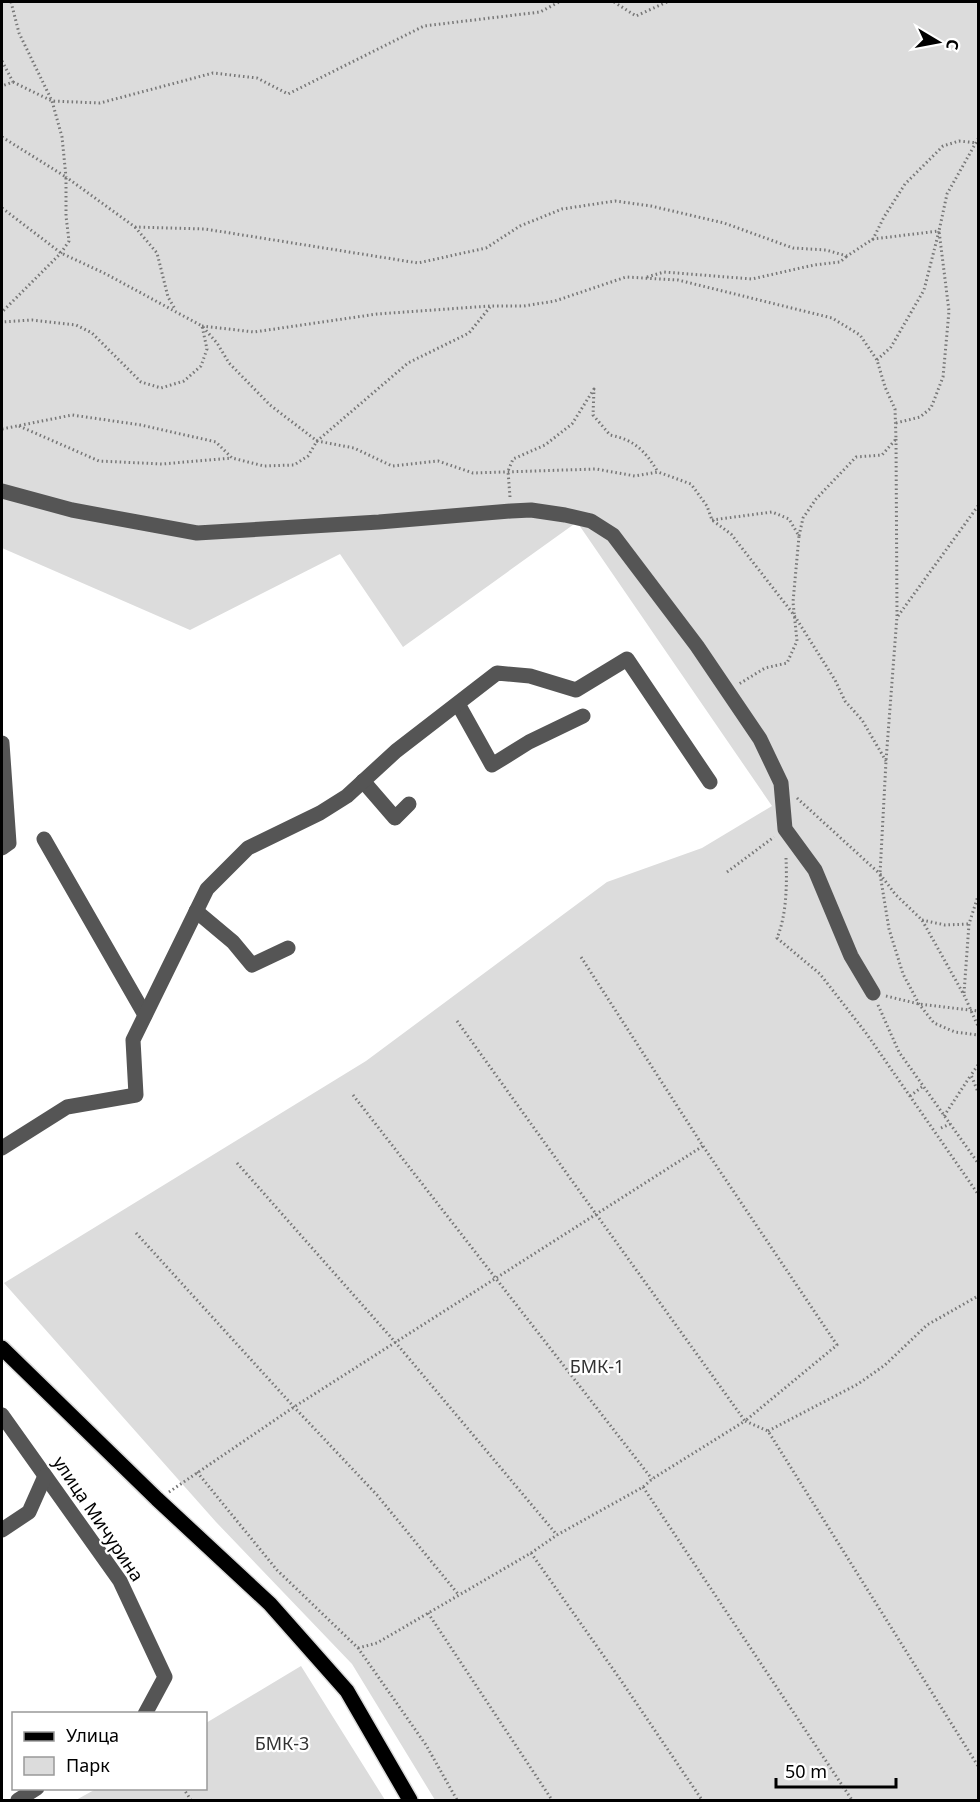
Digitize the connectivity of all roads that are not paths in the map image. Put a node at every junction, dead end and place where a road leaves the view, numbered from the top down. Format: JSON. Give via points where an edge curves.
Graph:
{"nodes":[{"id":1,"x":2,"y":491,"type":"edge"},
{"id":2,"x":458,"y":704,"type":"junction"},
{"id":3,"x":583,"y":716,"type":"dead end"},
{"id":4,"x":2,"y":743,"type":"edge"},
{"id":5,"x":363,"y":781,"type":"junction"},
{"id":6,"x":710,"y":782,"type":"dead end"},
{"id":7,"x":409,"y":804,"type":"dead end"},
{"id":8,"x":44,"y":839,"type":"dead end"},
{"id":9,"x":2,"y":848,"type":"edge"},
{"id":10,"x":196,"y":911,"type":"junction"},
{"id":11,"x":288,"y":948,"type":"dead end"},
{"id":12,"x":873,"y":993,"type":"road end"},
{"id":13,"x":145,"y":1015,"type":"junction"},
{"id":14,"x":2,"y":1148,"type":"edge"},
{"id":15,"x":2,"y":1350,"type":"edge"},
{"id":16,"x":2,"y":1415,"type":"edge"},
{"id":17,"x":45,"y":1476,"type":"junction"},
{"id":18,"x":2,"y":1530,"type":"edge"},
{"id":19,"x":145,"y":1712,"type":"edge"},
{"id":20,"x":34,"y":1790,"type":"edge"},
{"id":21,"x":18,"y":1800,"type":"edge"},
{"id":22,"x":410,"y":1800,"type":"edge"}],
"edges":[{"from":1,"to":12,"type":"street","via":[[72,510],[197,532],[531,510],[591,521],[613,535],[697,646],[760,739],[780,783],[785,829],[814,870],[851,956]]},
{"from":2,"to":3,"type":"street","via":[[492,765],[529,741]]},
{"from":2,"to":5,"type":"street"},
{"from":2,"to":6,"type":"street","via":[[497,673],[530,676],[576,690],[627,659]]},
{"from":4,"to":9,"type":"street","via":[[9,843]]},
{"from":5,"to":7,"type":"street","via":[[395,818]]},
{"from":5,"to":10,"type":"street","via":[[320,813],[248,848],[207,889]]},
{"from":8,"to":13,"type":"street"},
{"from":10,"to":11,"type":"street","via":[[233,942],[252,965]]},
{"from":10,"to":13,"type":"street"},
{"from":13,"to":14,"type":"street","via":[[133,1040],[136,1095],[67,1107]]},
{"from":15,"to":22,"type":"main road","via":[[270,1604],[347,1691]]},
{"from":16,"to":17,"type":"street","name":"улица Мичурина"},
{"from":17,"to":18,"type":"street","via":[[29,1512]]},
{"from":17,"to":19,"type":"street","name":"улица Мичурина","via":[[120,1581],[165,1677]]},
{"from":20,"to":21,"type":"street"}]}
